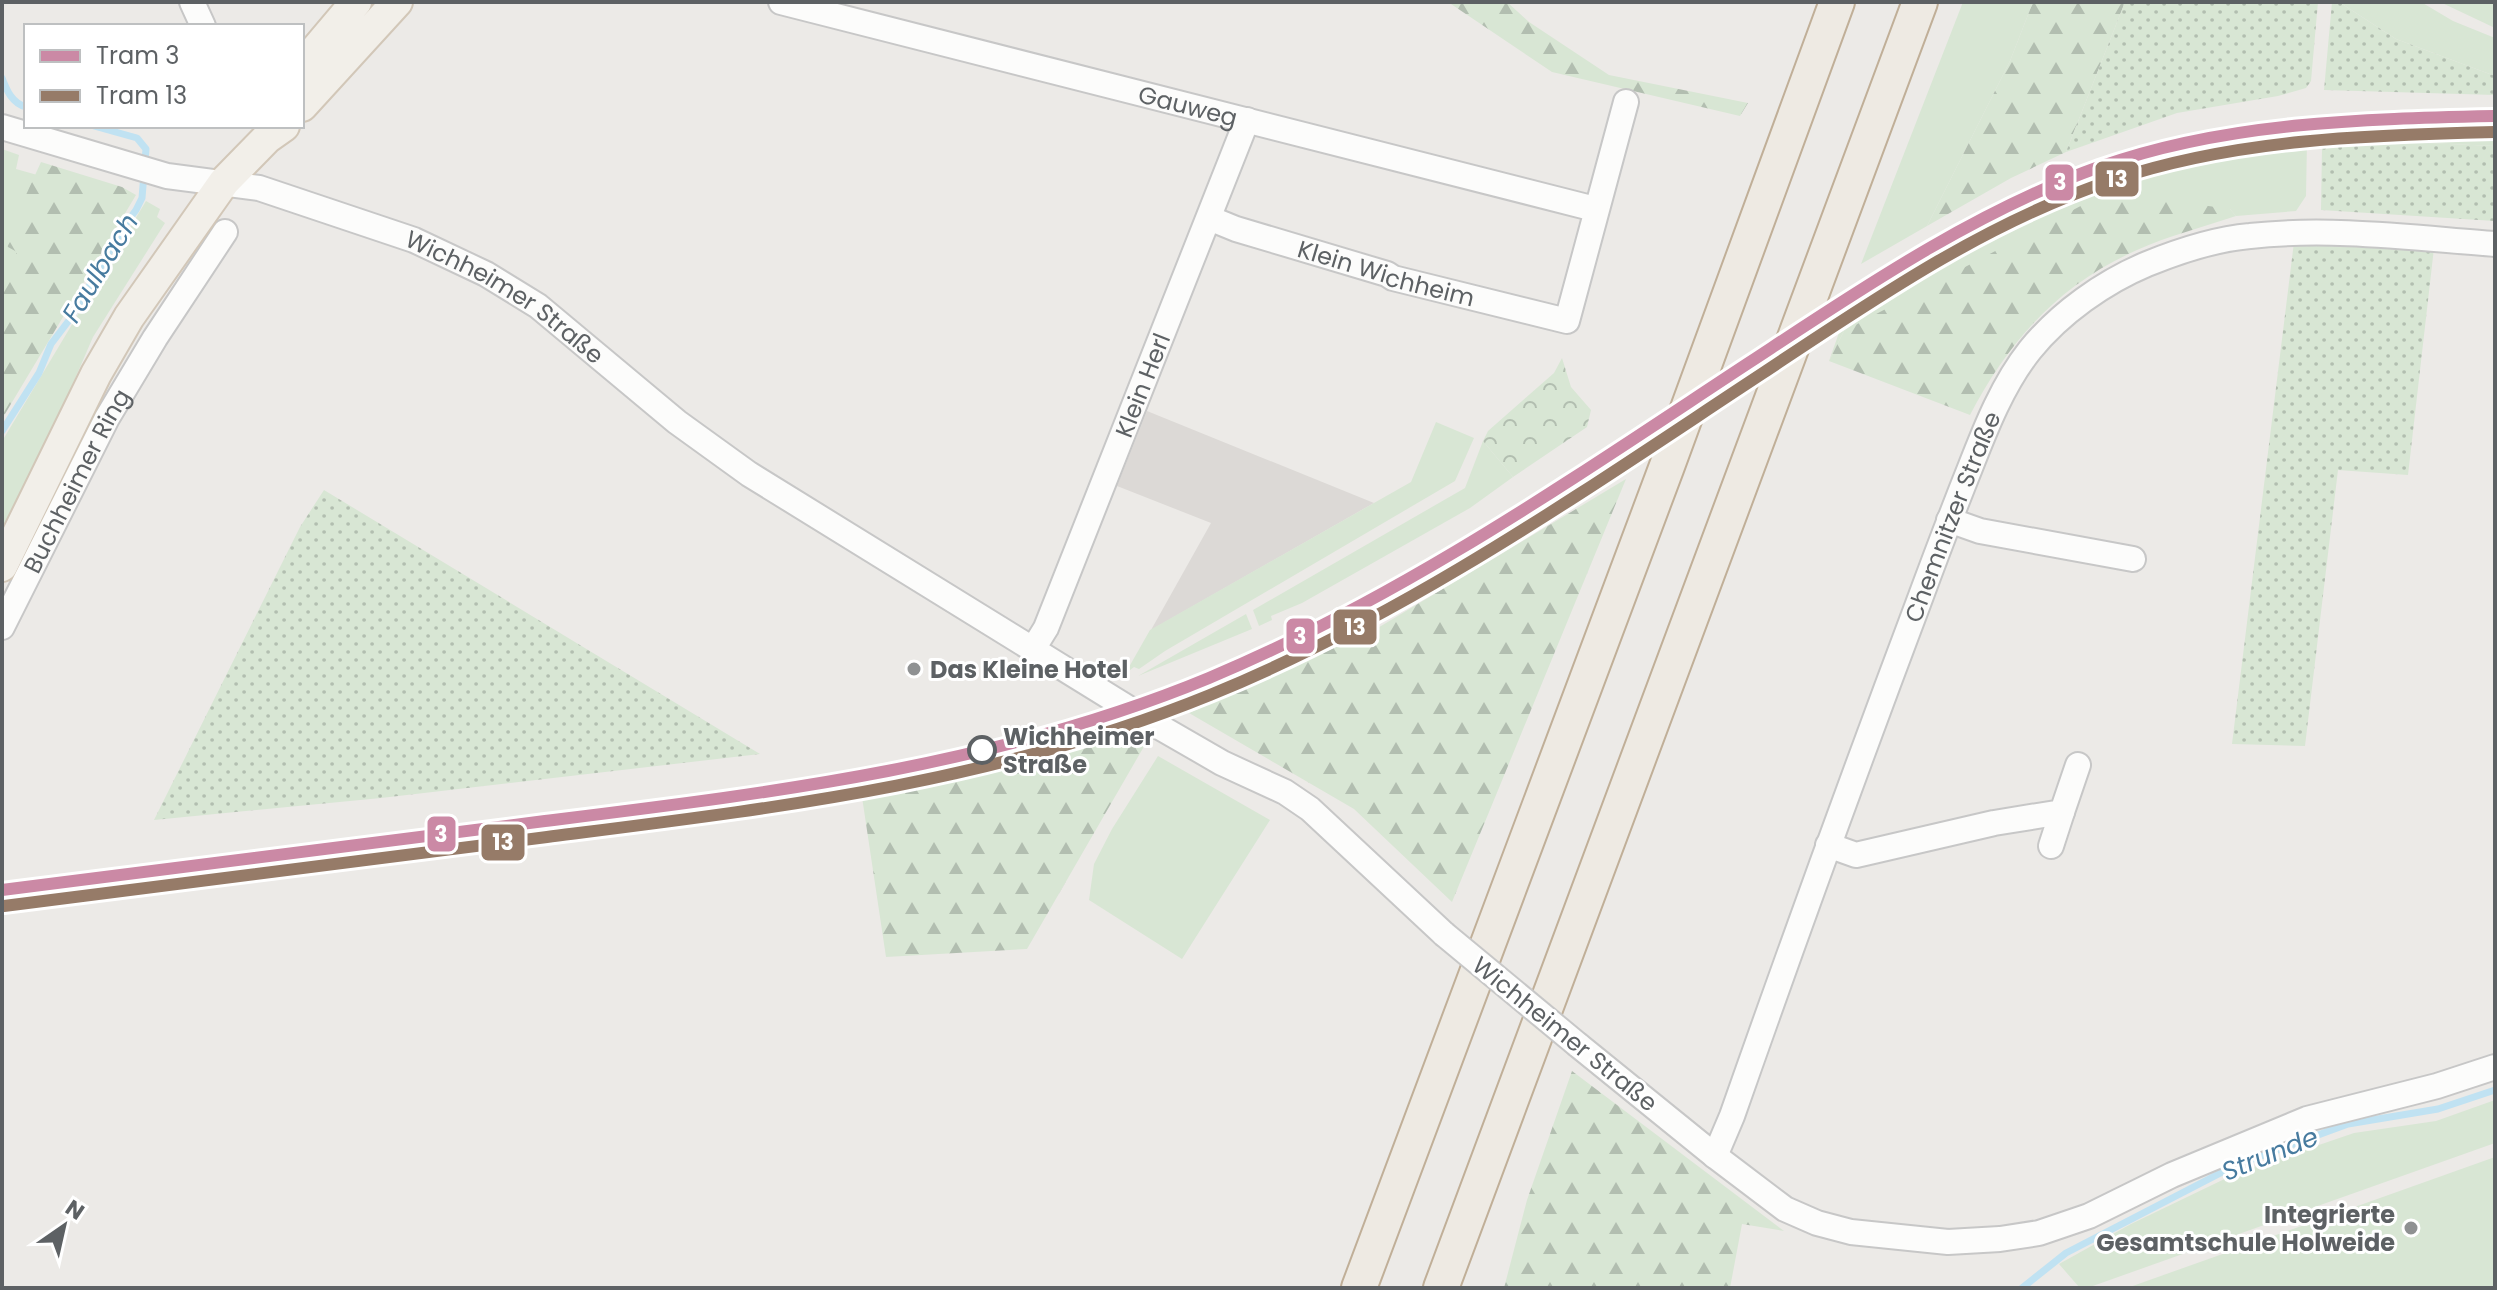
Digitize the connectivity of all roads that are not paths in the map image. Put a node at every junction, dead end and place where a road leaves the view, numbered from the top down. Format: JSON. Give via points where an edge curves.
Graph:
{"nodes":[{"id":1,"x":192,"y":2,"type":"edge"},
{"id":2,"x":356,"y":2,"type":"edge"},
{"id":3,"x":397,"y":2,"type":"edge"},
{"id":4,"x":781,"y":2,"type":"edge"},
{"id":5,"x":1837,"y":2,"type":"edge"},
{"id":6,"x":1920,"y":2,"type":"edge"},
{"id":7,"x":202,"y":24,"type":"edge"},
{"id":8,"x":304,"y":64,"type":"edge"},
{"id":9,"x":1626,"y":102,"type":"dead end"},
{"id":10,"x":304,"y":104,"type":"edge"},
{"id":11,"x":1247,"y":120,"type":"junction"},
{"id":12,"x":2,"y":127,"type":"edge"},
{"id":13,"x":274,"y":130,"type":"edge"},
{"id":14,"x":224,"y":182,"type":"junction"},
{"id":15,"x":1595,"y":209,"type":"junction"},
{"id":16,"x":1209,"y":218,"type":"junction"},
{"id":17,"x":225,"y":232,"type":"dead end"},
{"id":18,"x":2495,"y":244,"type":"edge"},
{"id":19,"x":129,"y":317,"type":"junction"},
{"id":20,"x":155,"y":338,"type":"junction"},
{"id":21,"x":1949,"y":520,"type":"junction"},
{"id":22,"x":2133,"y":559,"type":"dead end"},
{"id":23,"x":2,"y":566,"type":"edge"},
{"id":24,"x":2,"y":627,"type":"edge"},
{"id":25,"x":1033,"y":649,"type":"junction"},
{"id":26,"x":2078,"y":765,"type":"dead end"},
{"id":27,"x":2062,"y":812,"type":"junction"},
{"id":28,"x":1828,"y":845,"type":"junction"},
{"id":29,"x":2051,"y":846,"type":"dead end"},
{"id":30,"x":2495,"y":1067,"type":"edge"},
{"id":31,"x":1715,"y":1156,"type":"junction"},
{"id":32,"x":1359,"y":1288,"type":"edge"},
{"id":33,"x":1441,"y":1288,"type":"edge"}],
"edges":[{"from":1,"to":7,"type":"street"},
{"from":2,"to":8,"type":"main road"},
{"from":3,"to":10,"type":"main road"},
{"from":4,"to":11,"type":"street","name":"Gauweg"},
{"from":5,"to":32,"type":"highway"},
{"from":6,"to":33,"type":"highway"},
{"from":9,"to":15,"type":"street"},
{"from":11,"to":15,"type":"street","name":"Gauweg"},
{"from":11,"to":16,"type":"street","name":"Klein Herl"},
{"from":12,"to":14,"type":"street","name":"Wichheimer Straße","via":[[167,176]]},
{"from":13,"to":14,"type":"main road","name":"Buchheimer Ring"},
{"from":14,"to":19,"type":"main road","name":"Buchheimer Ring"},
{"from":14,"to":25,"type":"street","name":"Wichheimer Straße","via":[[259,188],[414,240],[486,274],[538,306],[677,422],[749,474]]},
{"from":15,"to":16,"type":"street","name":"Klein Wichheim","via":[[1567,321],[1393,278]]},
{"from":16,"to":25,"type":"street","name":"Klein Herl","via":[[1046,628]]},
{"from":17,"to":20,"type":"street","name":"Buchheimer Ring"},
{"from":18,"to":21,"type":"street","name":"Chemnitzer Straße","via":[[2363,235],[2248,236],[2144,265],[2085,299],[2029,350],[1988,422]]},
{"from":19,"to":20,"type":"street"},
{"from":19,"to":23,"type":"main road","name":"Buchheimer Ring"},
{"from":20,"to":24,"type":"street","name":"Buchheimer Ring","via":[[107,418]]},
{"from":21,"to":22,"type":"street","via":[[1980,531]]},
{"from":21,"to":28,"type":"street","name":"Chemnitzer Straße"},
{"from":25,"to":31,"type":"street","name":"Wichheimer Straße","bridge":true,"via":[[1144,718],[1310,809],[1444,934]]},
{"from":26,"to":27,"type":"street"},
{"from":27,"to":28,"type":"street","via":[[1856,855]]},
{"from":27,"to":29,"type":"street"},
{"from":28,"to":31,"type":"street","name":"Chemnitzer Straße"},
{"from":30,"to":31,"type":"street","name":"Wichheimer Straße","via":[[2307,1119],[2089,1216],[2000,1239],[1904,1239],[1817,1223],[1785,1209]]}]}
